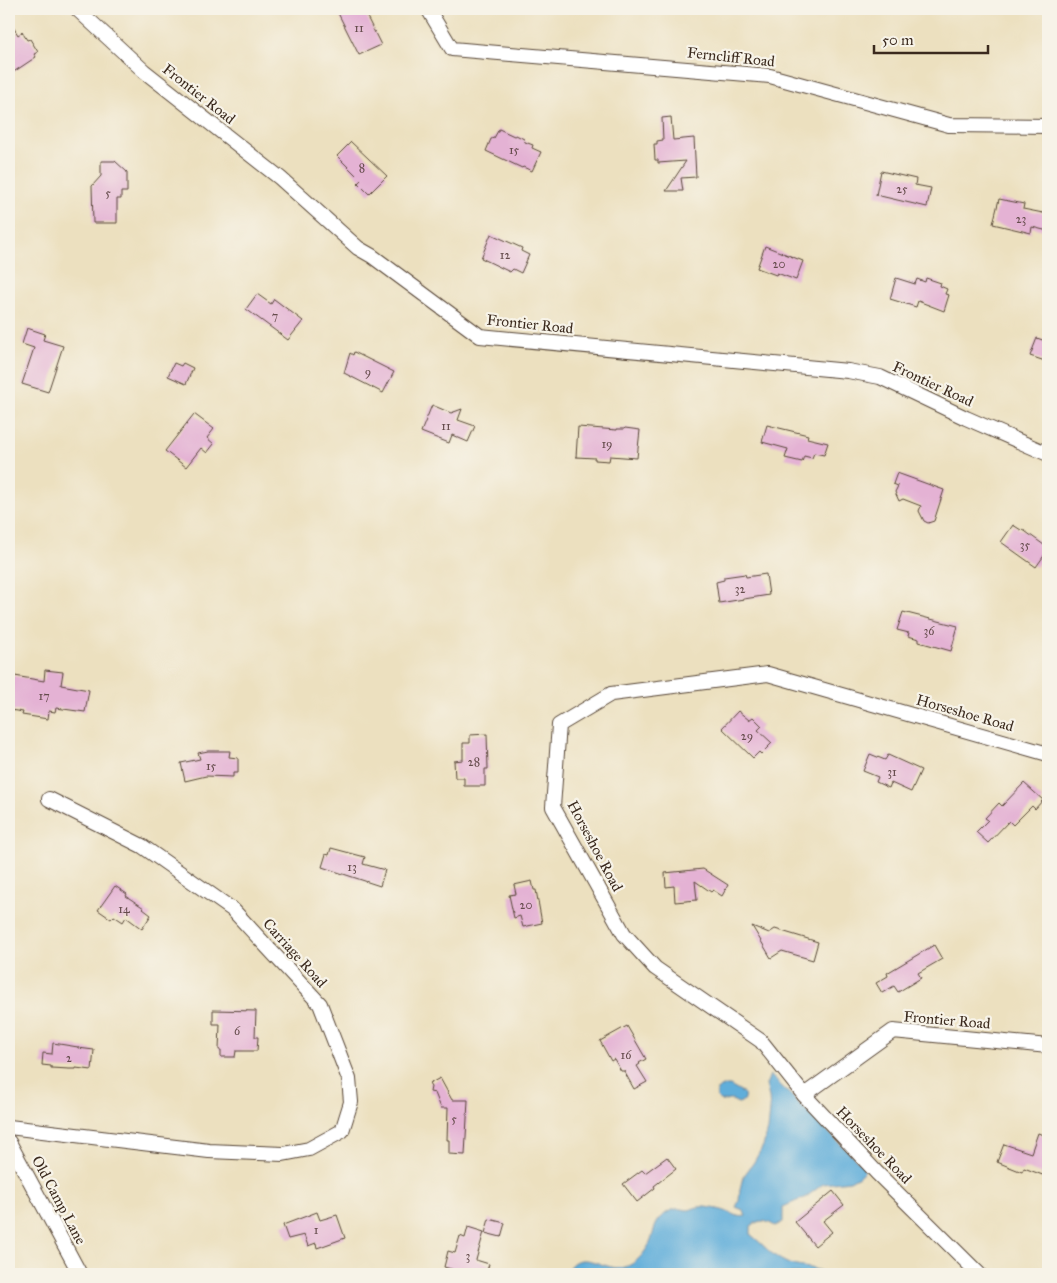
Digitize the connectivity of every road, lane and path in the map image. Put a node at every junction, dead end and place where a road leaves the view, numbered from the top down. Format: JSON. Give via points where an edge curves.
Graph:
{"nodes":[{"id":1,"x":77,"y":9,"type":"edge"},
{"id":2,"x":428,"y":9,"type":"edge"},
{"id":3,"x":1048,"y":126,"type":"edge"},
{"id":4,"x":1048,"y":454,"type":"edge"},
{"id":5,"x":1048,"y":754,"type":"edge"},
{"id":6,"x":49,"y":799,"type":"dead end"},
{"id":7,"x":1048,"y":1046,"type":"edge"},
{"id":8,"x":804,"y":1095,"type":"junction"},
{"id":9,"x":9,"y":1127,"type":"edge"},
{"id":10,"x":9,"y":1142,"type":"edge"},
{"id":11,"x":80,"y":1274,"type":"edge"},
{"id":12,"x":979,"y":1274,"type":"edge"}],
"edges":[{"from":1,"to":4,"type":"street","name":"Frontier Road","via":[[144,71],[280,178],[358,248],[480,336],[848,371],[880,377]]},
{"from":2,"to":3,"type":"street","name":"Ferncliff Road","via":[[452,49],[770,76],[949,125]]},
{"from":5,"to":8,"type":"street","name":"Horseshoe Road","via":[[768,674],[611,694],[559,725],[553,807],[624,934],[655,968],[761,1041]]},
{"from":6,"to":9,"type":"street","name":"Carriage Road","via":[[142,846],[233,910],[320,1004],[349,1079],[351,1102],[342,1131],[309,1149],[283,1154],[209,1151]]},
{"from":7,"to":8,"type":"street","name":"Frontier Road","via":[[893,1032]]},
{"from":8,"to":12,"type":"street","name":"Horseshoe Road"},
{"from":10,"to":11,"type":"street","name":"Old Camp Lane"}]}
